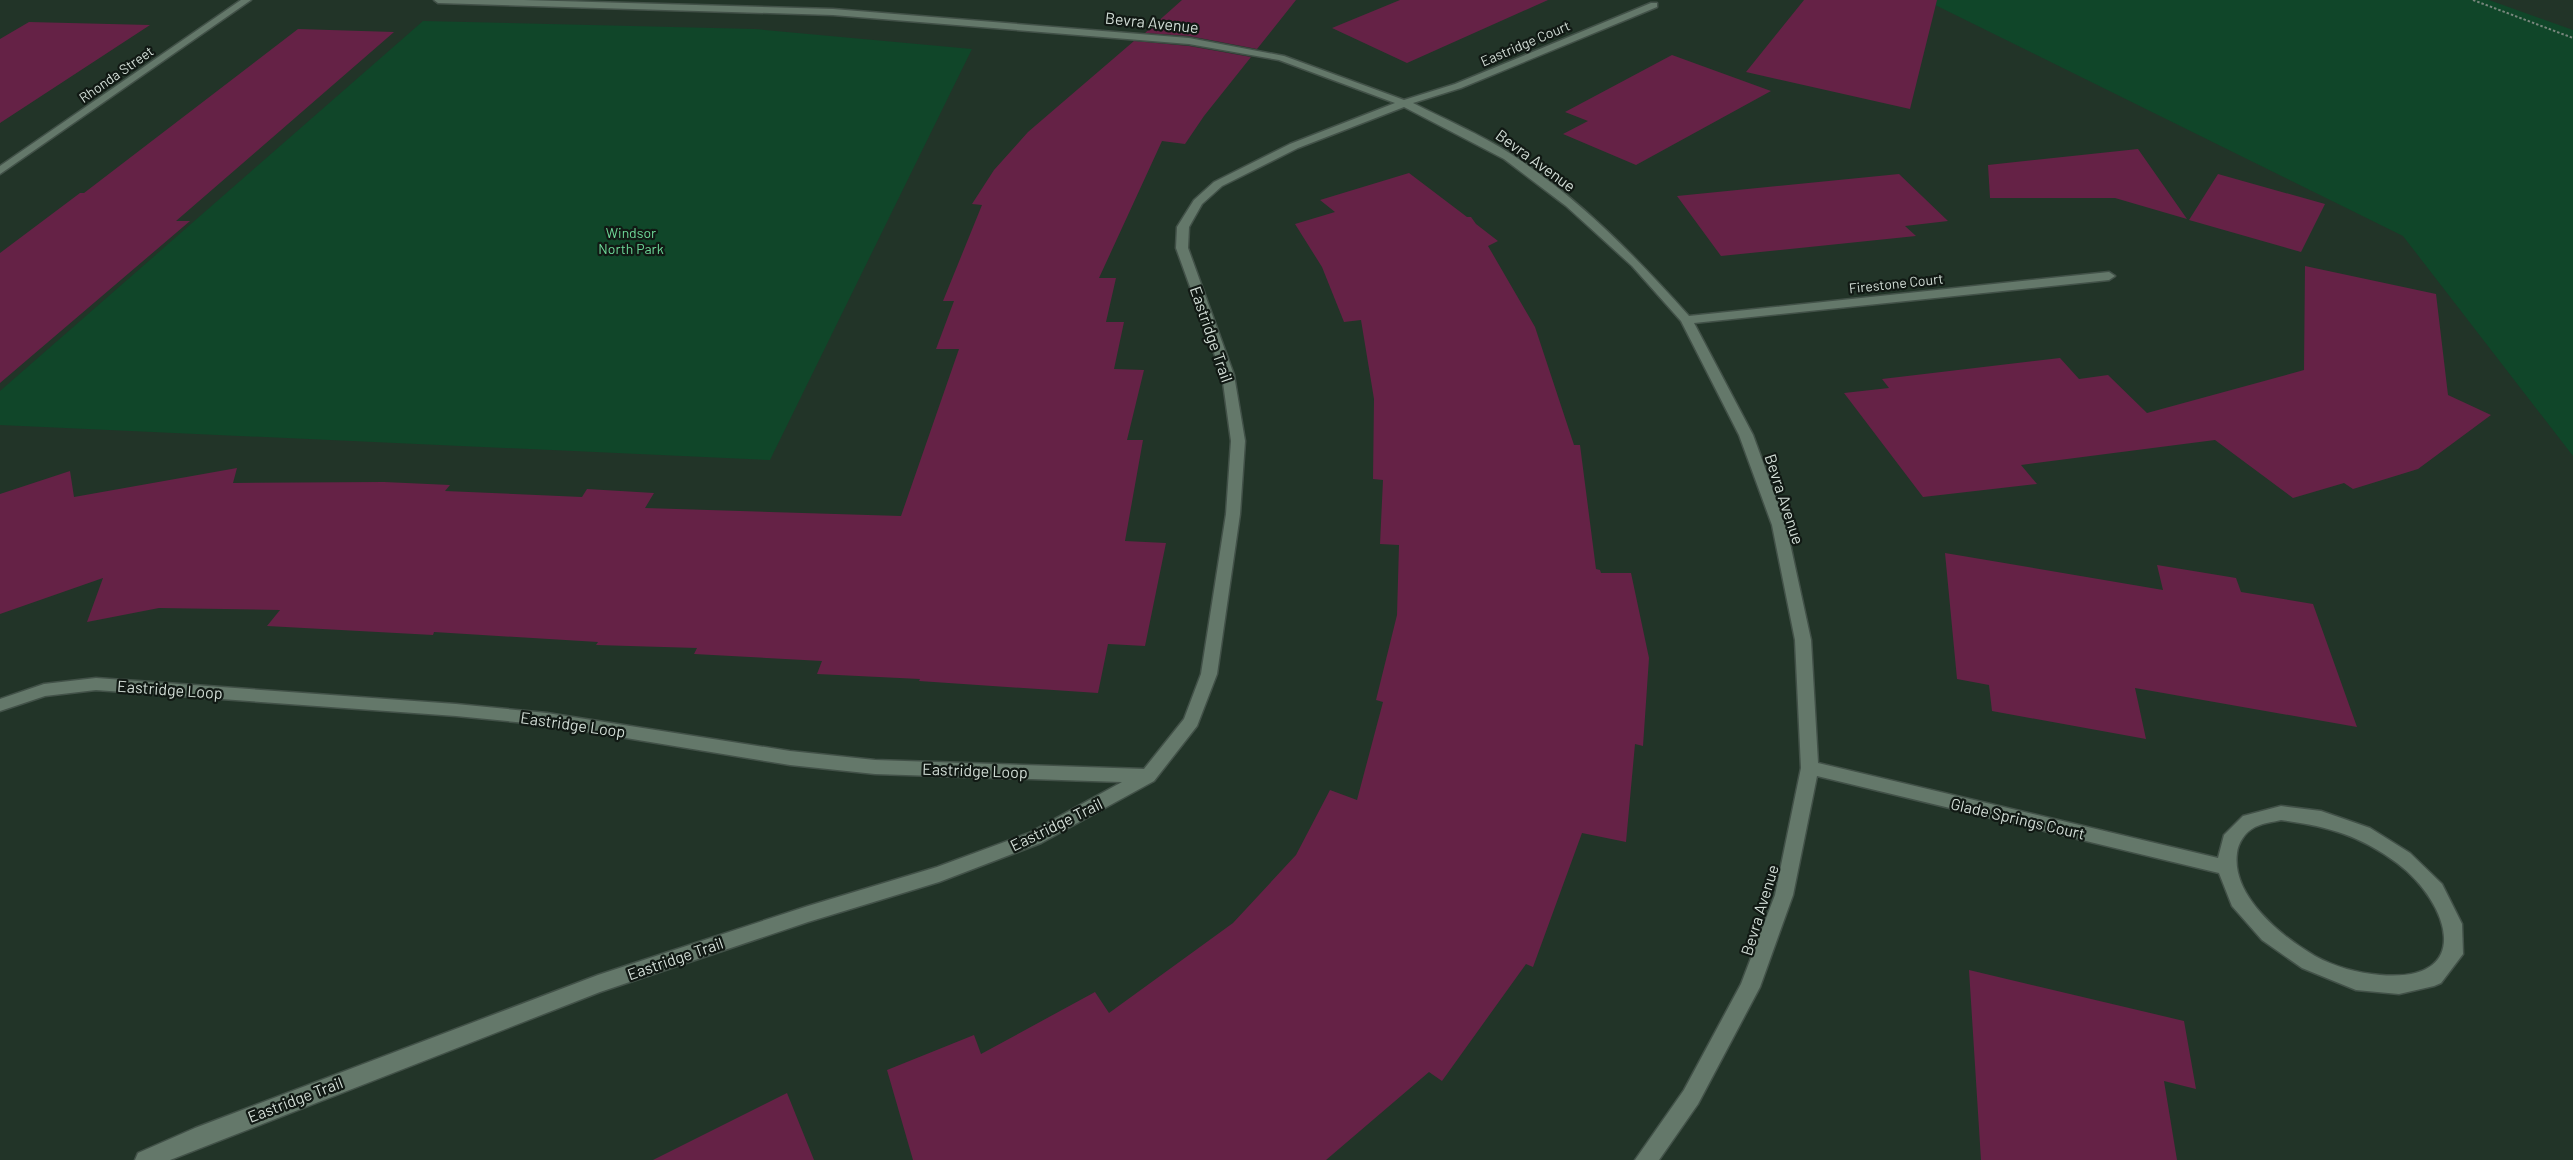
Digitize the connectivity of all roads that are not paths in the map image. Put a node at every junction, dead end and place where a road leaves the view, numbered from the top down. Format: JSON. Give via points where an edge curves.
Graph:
{"nodes":[{"id":1,"x":247,"y":0,"type":"edge"},
{"id":2,"x":438,"y":0,"type":"edge"},
{"id":3,"x":748,"y":4,"type":"edge"},
{"id":4,"x":1654,"y":5,"type":"dead end"},
{"id":5,"x":1404,"y":103,"type":"junction"},
{"id":6,"x":0,"y":171,"type":"edge"},
{"id":7,"x":2108,"y":276,"type":"dead end"},
{"id":8,"x":1686,"y":320,"type":"junction"},
{"id":9,"x":0,"y":705,"type":"edge"},
{"id":10,"x":1810,"y":768,"type":"junction"},
{"id":11,"x":1148,"y":776,"type":"junction"},
{"id":12,"x":2226,"y":867,"type":"junction"},
{"id":13,"x":146,"y":1160,"type":"edge"},
{"id":14,"x":1646,"y":1160,"type":"edge"}],
"edges":[{"from":1,"to":6,"type":"street","name":"Rhonda Street"},
{"from":2,"to":3,"type":"street","name":"Bevra Avenue"},
{"from":3,"to":5,"type":"street","name":"Bevra Avenue","via":[[1215,45],[1281,58]]},
{"from":4,"to":5,"type":"street","name":"Eastridge Court","via":[[1458,86]]},
{"from":5,"to":8,"type":"street","name":"Bevra Avenue","via":[[1508,157],[1570,204],[1636,264]]},
{"from":5,"to":11,"type":"street","name":"Eastridge Trail","via":[[1294,146],[1218,184],[1198,202],[1183,227],[1182,248],[1228,375],[1238,441],[1233,514],[1209,674],[1191,722]]},
{"from":7,"to":8,"type":"street","name":"Firestone Court"},
{"from":8,"to":10,"type":"street","name":"Bevra Avenue","via":[[1746,435],[1779,525],[1803,640]]},
{"from":9,"to":11,"type":"street","name":"Eastridge Loop","via":[[44,690],[96,684],[483,712],[547,719],[790,758],[875,766]]},
{"from":10,"to":12,"type":"street","name":"Glade Springs Court"},
{"from":10,"to":14,"type":"street","name":"Bevra Avenue","via":[[1784,895],[1750,987],[1691,1097]]},
{"from":11,"to":13,"type":"street","name":"Eastridge Trail","via":[[1035,838],[939,874],[598,984],[195,1138]]},
{"from":12,"to":12,"type":"street","via":[[2239,900],[2269,934],[2310,962],[2356,981],[2399,985],[2434,977],[2453,954],[2453,924],[2436,890],[2404,858],[2364,833],[2321,818],[2281,813],[2249,821],[2230,840]]}]}
